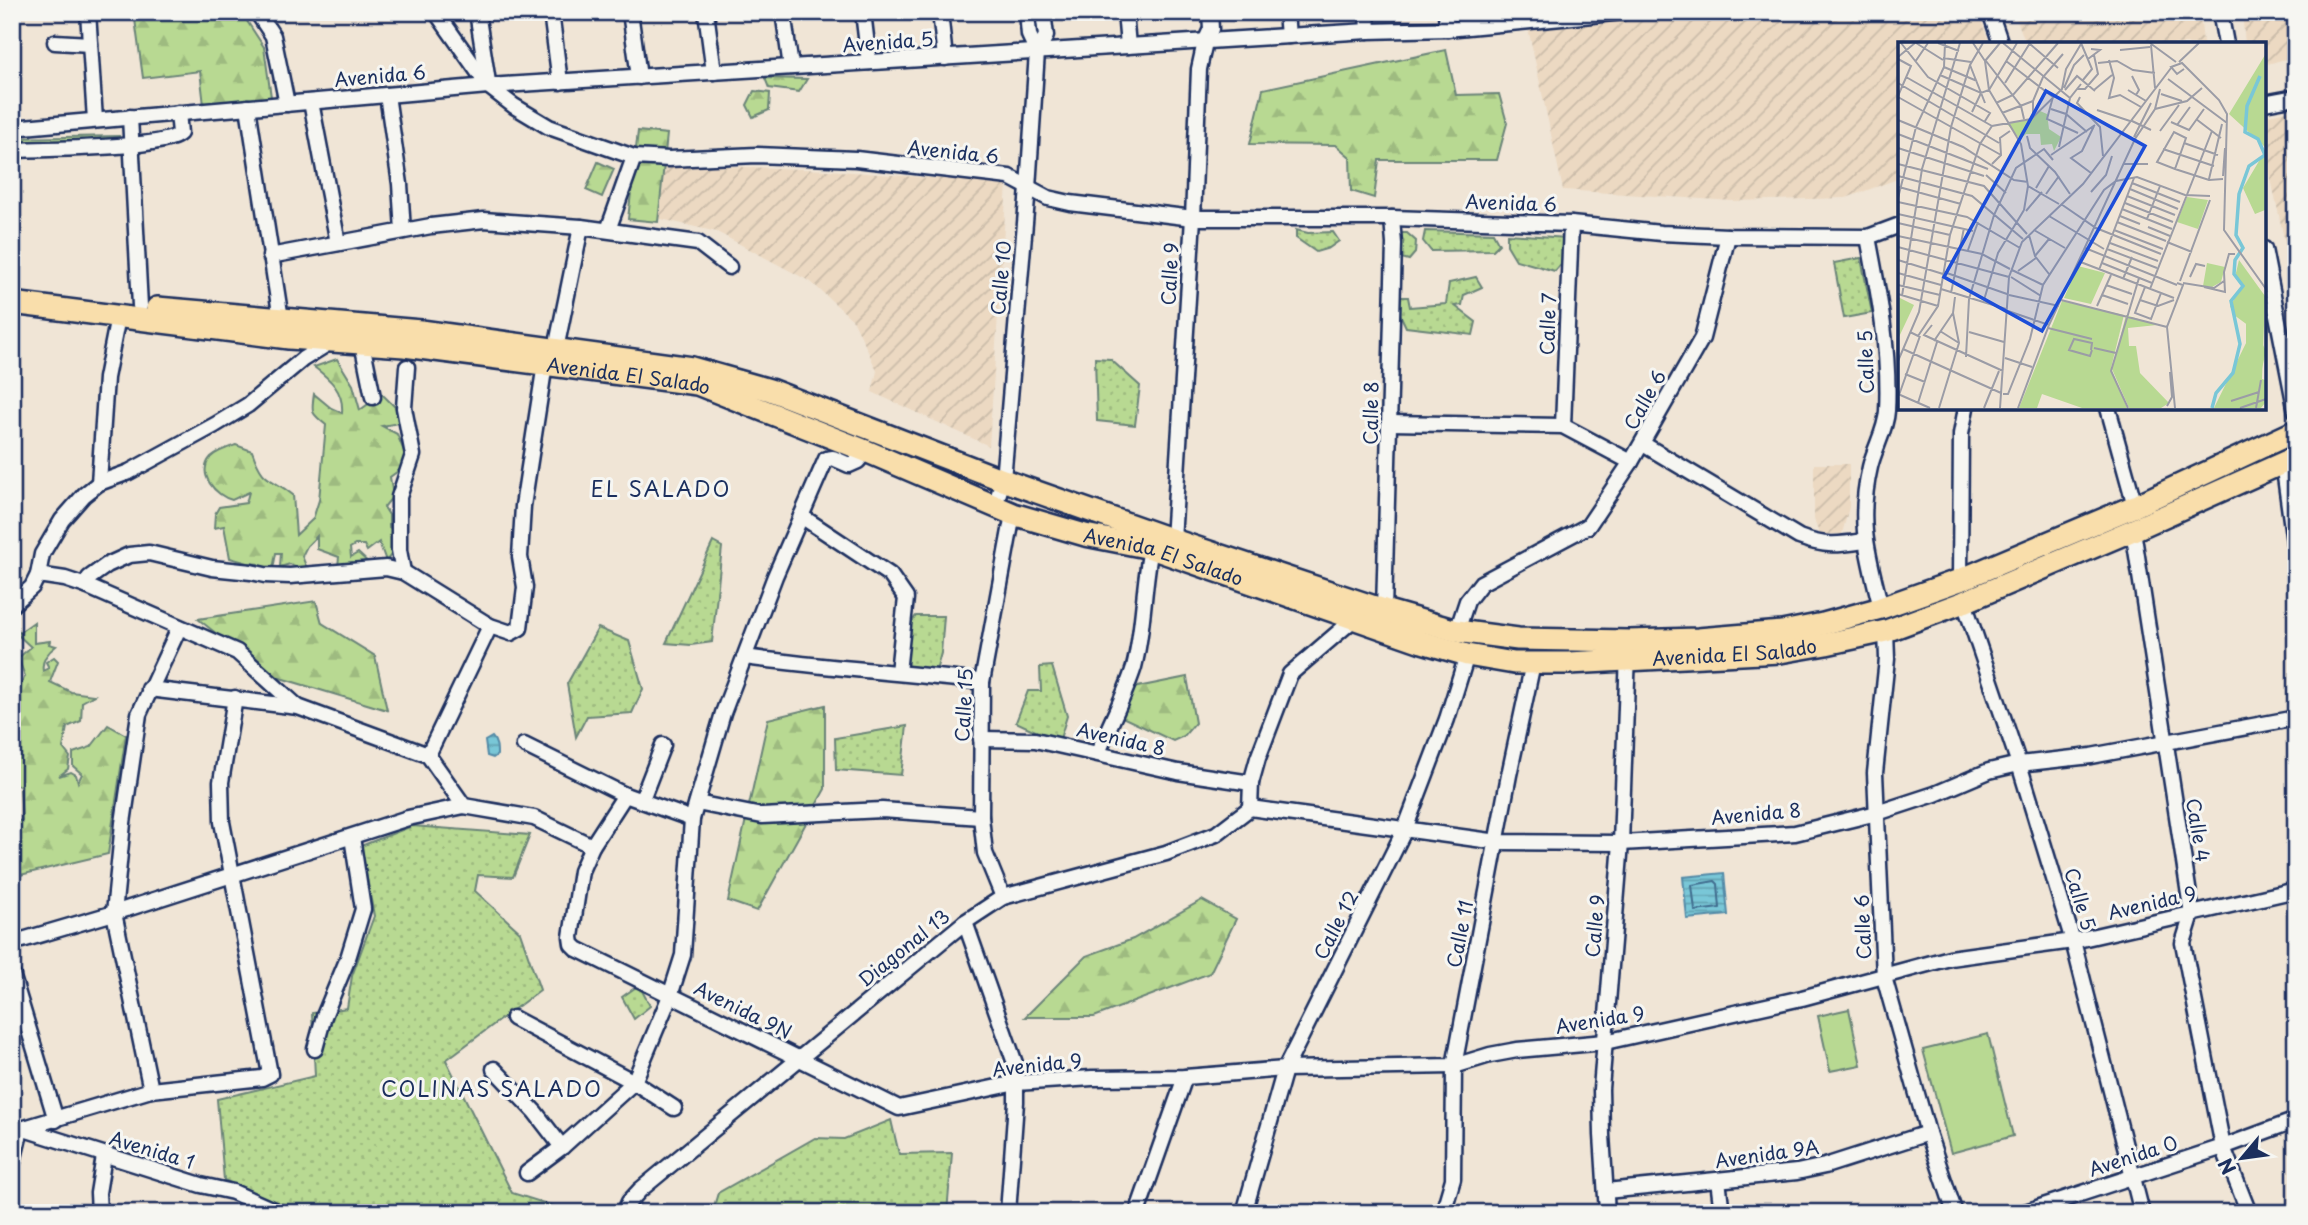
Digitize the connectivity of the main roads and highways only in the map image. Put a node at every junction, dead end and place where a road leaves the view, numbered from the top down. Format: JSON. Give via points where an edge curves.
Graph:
{"nodes":[{"id":1,"x":12,"y":289,"type":"edge"},
{"id":2,"x":12,"y":303,"type":"edge"},
{"id":3,"x":550,"y":356,"type":"junction"},
{"id":4,"x":2296,"y":431,"type":"edge"},
{"id":5,"x":2289,"y":459,"type":"edge"},
{"id":6,"x":1628,"y":650,"type":"junction"}],
"edges":[{"from":1,"to":3,"type":"main road","name":"Avenida El Salado","via":[[140,306],[421,331]]},
{"from":2,"to":3,"type":"main road","name":"Avenida El Salado","via":[[332,341]]},
{"from":3,"to":6,"type":"main road","name":"Avenida El Salado","via":[[692,368],[770,390],[1173,540],[1457,631]]},
{"from":3,"to":6,"type":"main road","name":"Avenida El Salado","via":[[697,384],[1004,510],[1085,535],[1151,548],[1466,655],[1533,663]]},
{"from":4,"to":6,"type":"main road","name":"Avenida El Salado","via":[[2135,506],[1881,608],[1782,632]]},
{"from":5,"to":6,"type":"main road","name":"Avenida El Salado","via":[[1964,603],[1886,631],[1780,652]]}]}
